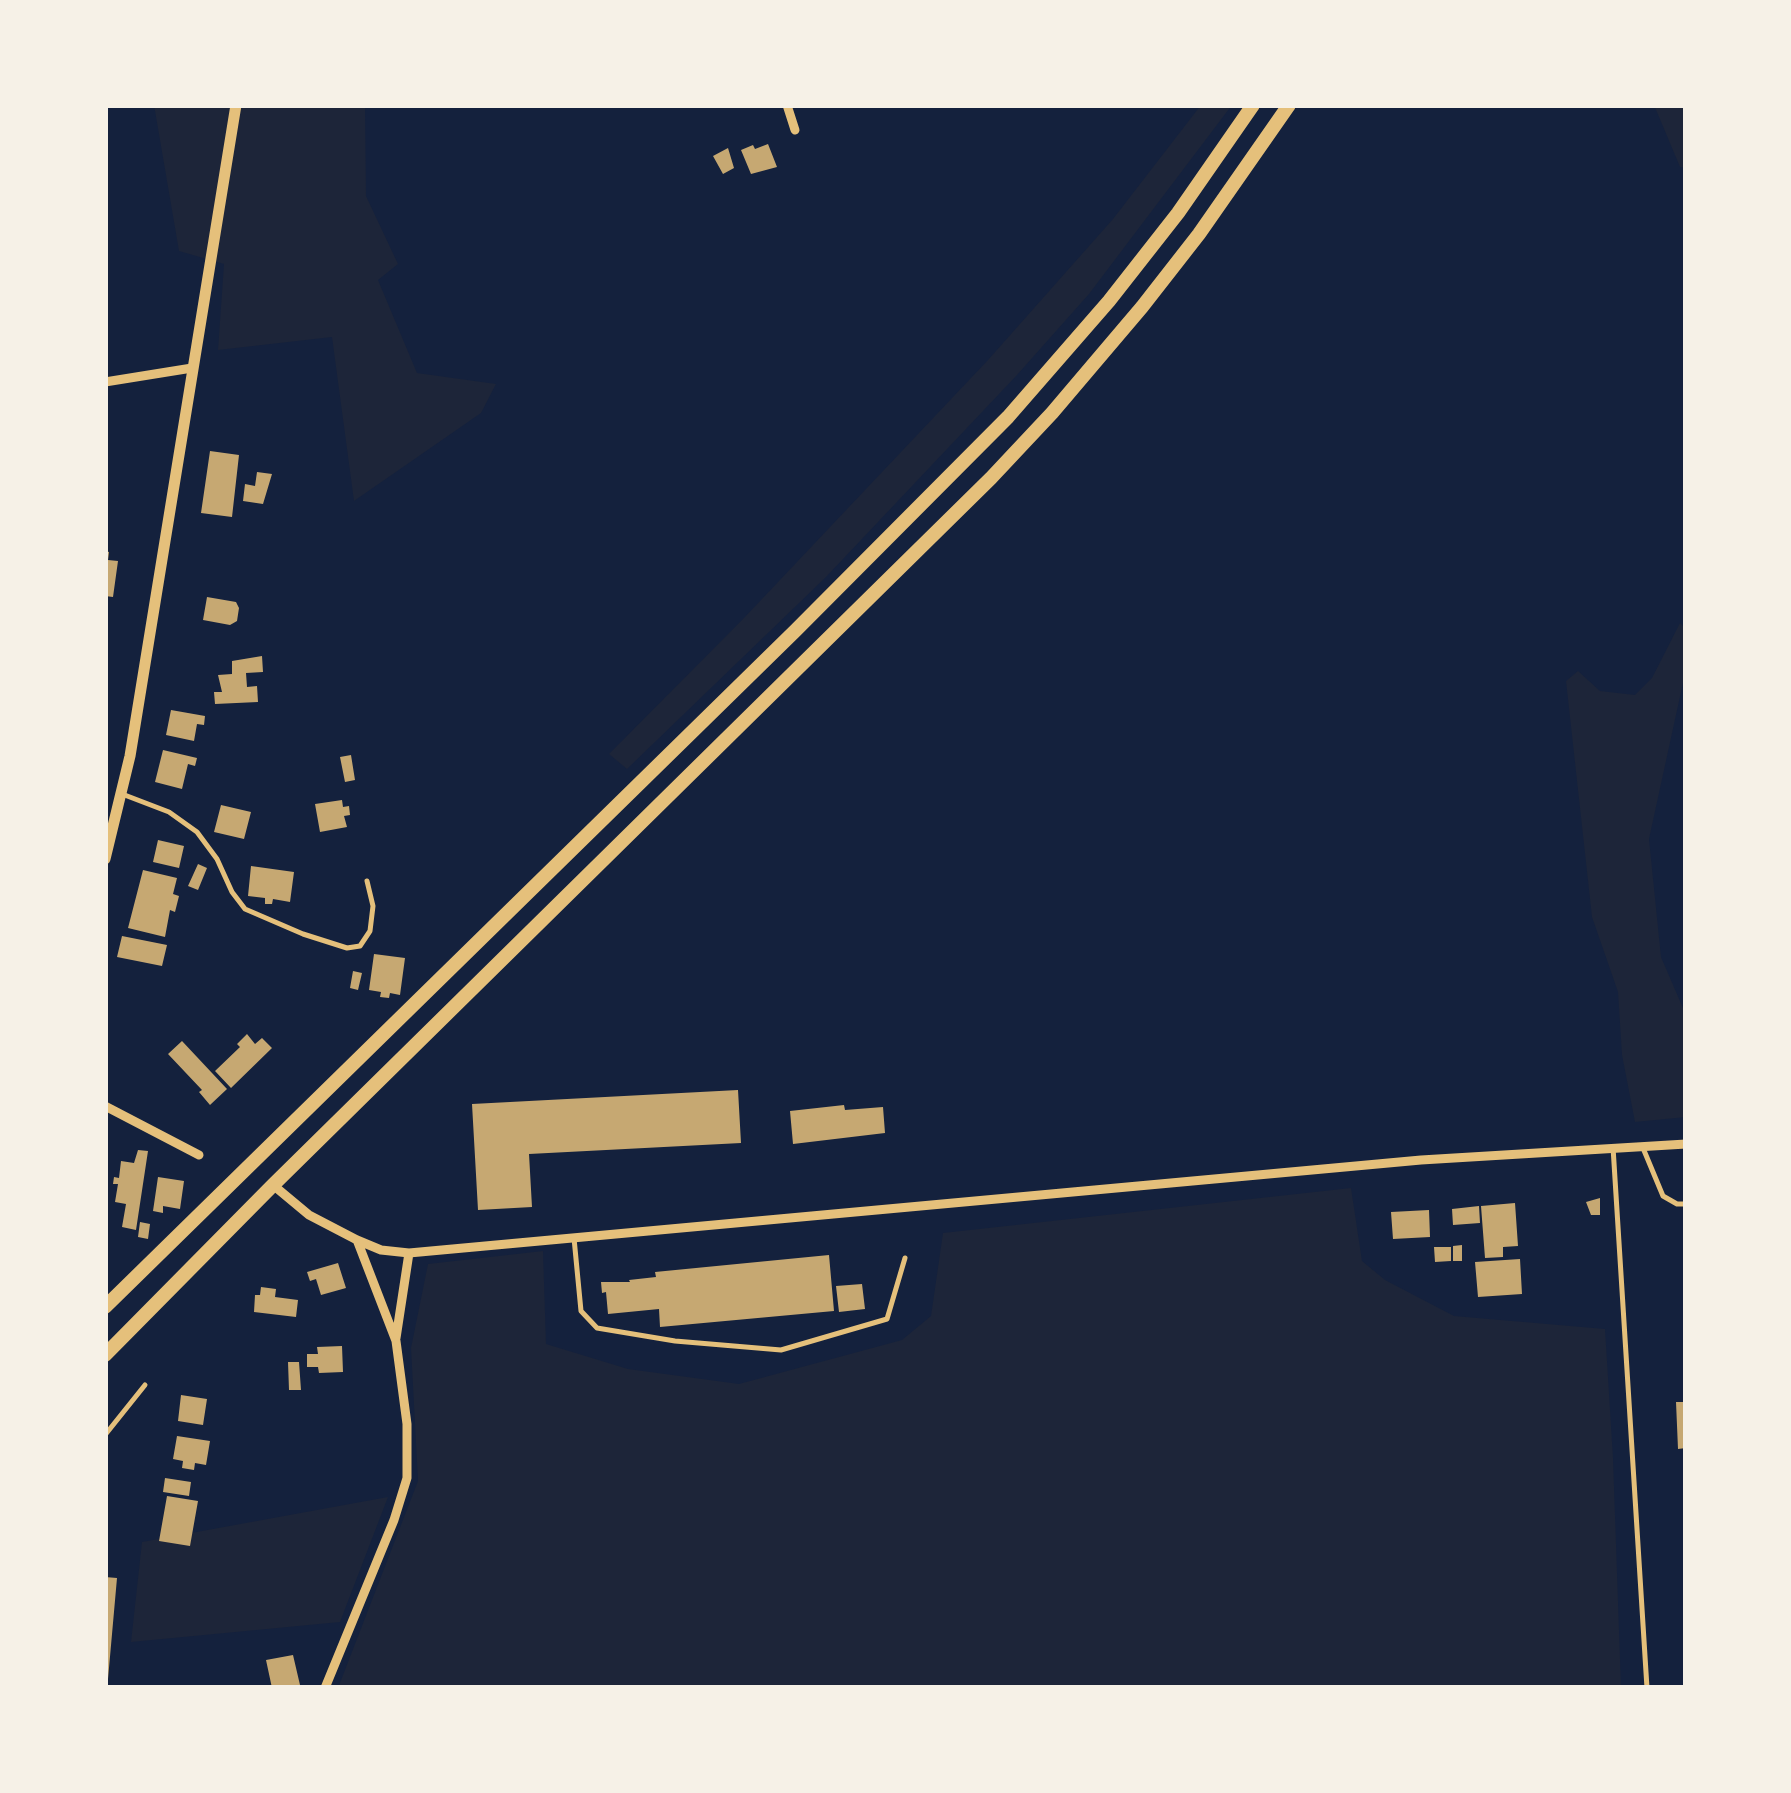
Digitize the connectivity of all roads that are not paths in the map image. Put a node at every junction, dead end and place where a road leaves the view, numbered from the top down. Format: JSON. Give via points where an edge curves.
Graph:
{"nodes":[{"id":1,"x":236,"y":105,"type":"edge"},
{"id":2,"x":786,"y":105,"type":"edge"},
{"id":3,"x":1253,"y":105,"type":"edge"},
{"id":4,"x":1288,"y":105,"type":"edge"},
{"id":5,"x":794,"y":130,"type":"dead end"},
{"id":6,"x":192,"y":368,"type":"junction"},
{"id":7,"x":105,"y":382,"type":"edge"},
{"id":8,"x":122,"y":794,"type":"junction"},
{"id":9,"x":105,"y":858,"type":"edge"},
{"id":10,"x":367,"y":881,"type":"dead end"},
{"id":11,"x":105,"y":1106,"type":"edge"},
{"id":12,"x":1686,"y":1144,"type":"edge"},
{"id":13,"x":1641,"y":1146,"type":"junction"},
{"id":14,"x":1613,"y":1148,"type":"junction"},
{"id":15,"x":199,"y":1155,"type":"dead end"},
{"id":16,"x":273,"y":1185,"type":"junction"},
{"id":17,"x":1686,"y":1204,"type":"edge"},
{"id":18,"x":574,"y":1238,"type":"junction"},
{"id":19,"x":356,"y":1240,"type":"junction"},
{"id":20,"x":409,"y":1253,"type":"junction"},
{"id":21,"x":905,"y":1258,"type":"dead end"},
{"id":22,"x":105,"y":1307,"type":"edge"},
{"id":23,"x":396,"y":1341,"type":"junction"},
{"id":24,"x":105,"y":1355,"type":"edge"},
{"id":25,"x":145,"y":1384,"type":"dead end"},
{"id":26,"x":105,"y":1435,"type":"edge"},
{"id":27,"x":324,"y":1688,"type":"edge"},
{"id":28,"x":1647,"y":1688,"type":"edge"}],
"edges":[{"from":1,"to":6,"type":"street"},
{"from":2,"to":5,"type":"street"},
{"from":3,"to":22,"type":"main road","via":[[1109,301],[996,430]]},
{"from":4,"to":16,"type":"main road","via":[[1142,307],[991,478]]},
{"from":6,"to":7,"type":"street"},
{"from":6,"to":8,"type":"street"},
{"from":8,"to":9,"type":"street"},
{"from":8,"to":10,"type":"lane","via":[[197,832],[245,909],[303,934],[360,946],[373,906]]},
{"from":11,"to":15,"type":"street"},
{"from":12,"to":13,"type":"street"},
{"from":13,"to":14,"type":"street"},
{"from":13,"to":17,"type":"lane","via":[[1664,1196]]},
{"from":14,"to":18,"type":"street"},
{"from":14,"to":28,"type":"lane"},
{"from":16,"to":19,"type":"street","via":[[309,1215]]},
{"from":16,"to":24,"type":"main road"},
{"from":18,"to":20,"type":"street"},
{"from":18,"to":21,"type":"lane","via":[[581,1310],[597,1328],[781,1350],[887,1319]]},
{"from":19,"to":20,"type":"street"},
{"from":19,"to":23,"type":"street"},
{"from":20,"to":23,"type":"street"},
{"from":23,"to":27,"type":"street","via":[[407,1478]]},
{"from":25,"to":26,"type":"lane"}]}
